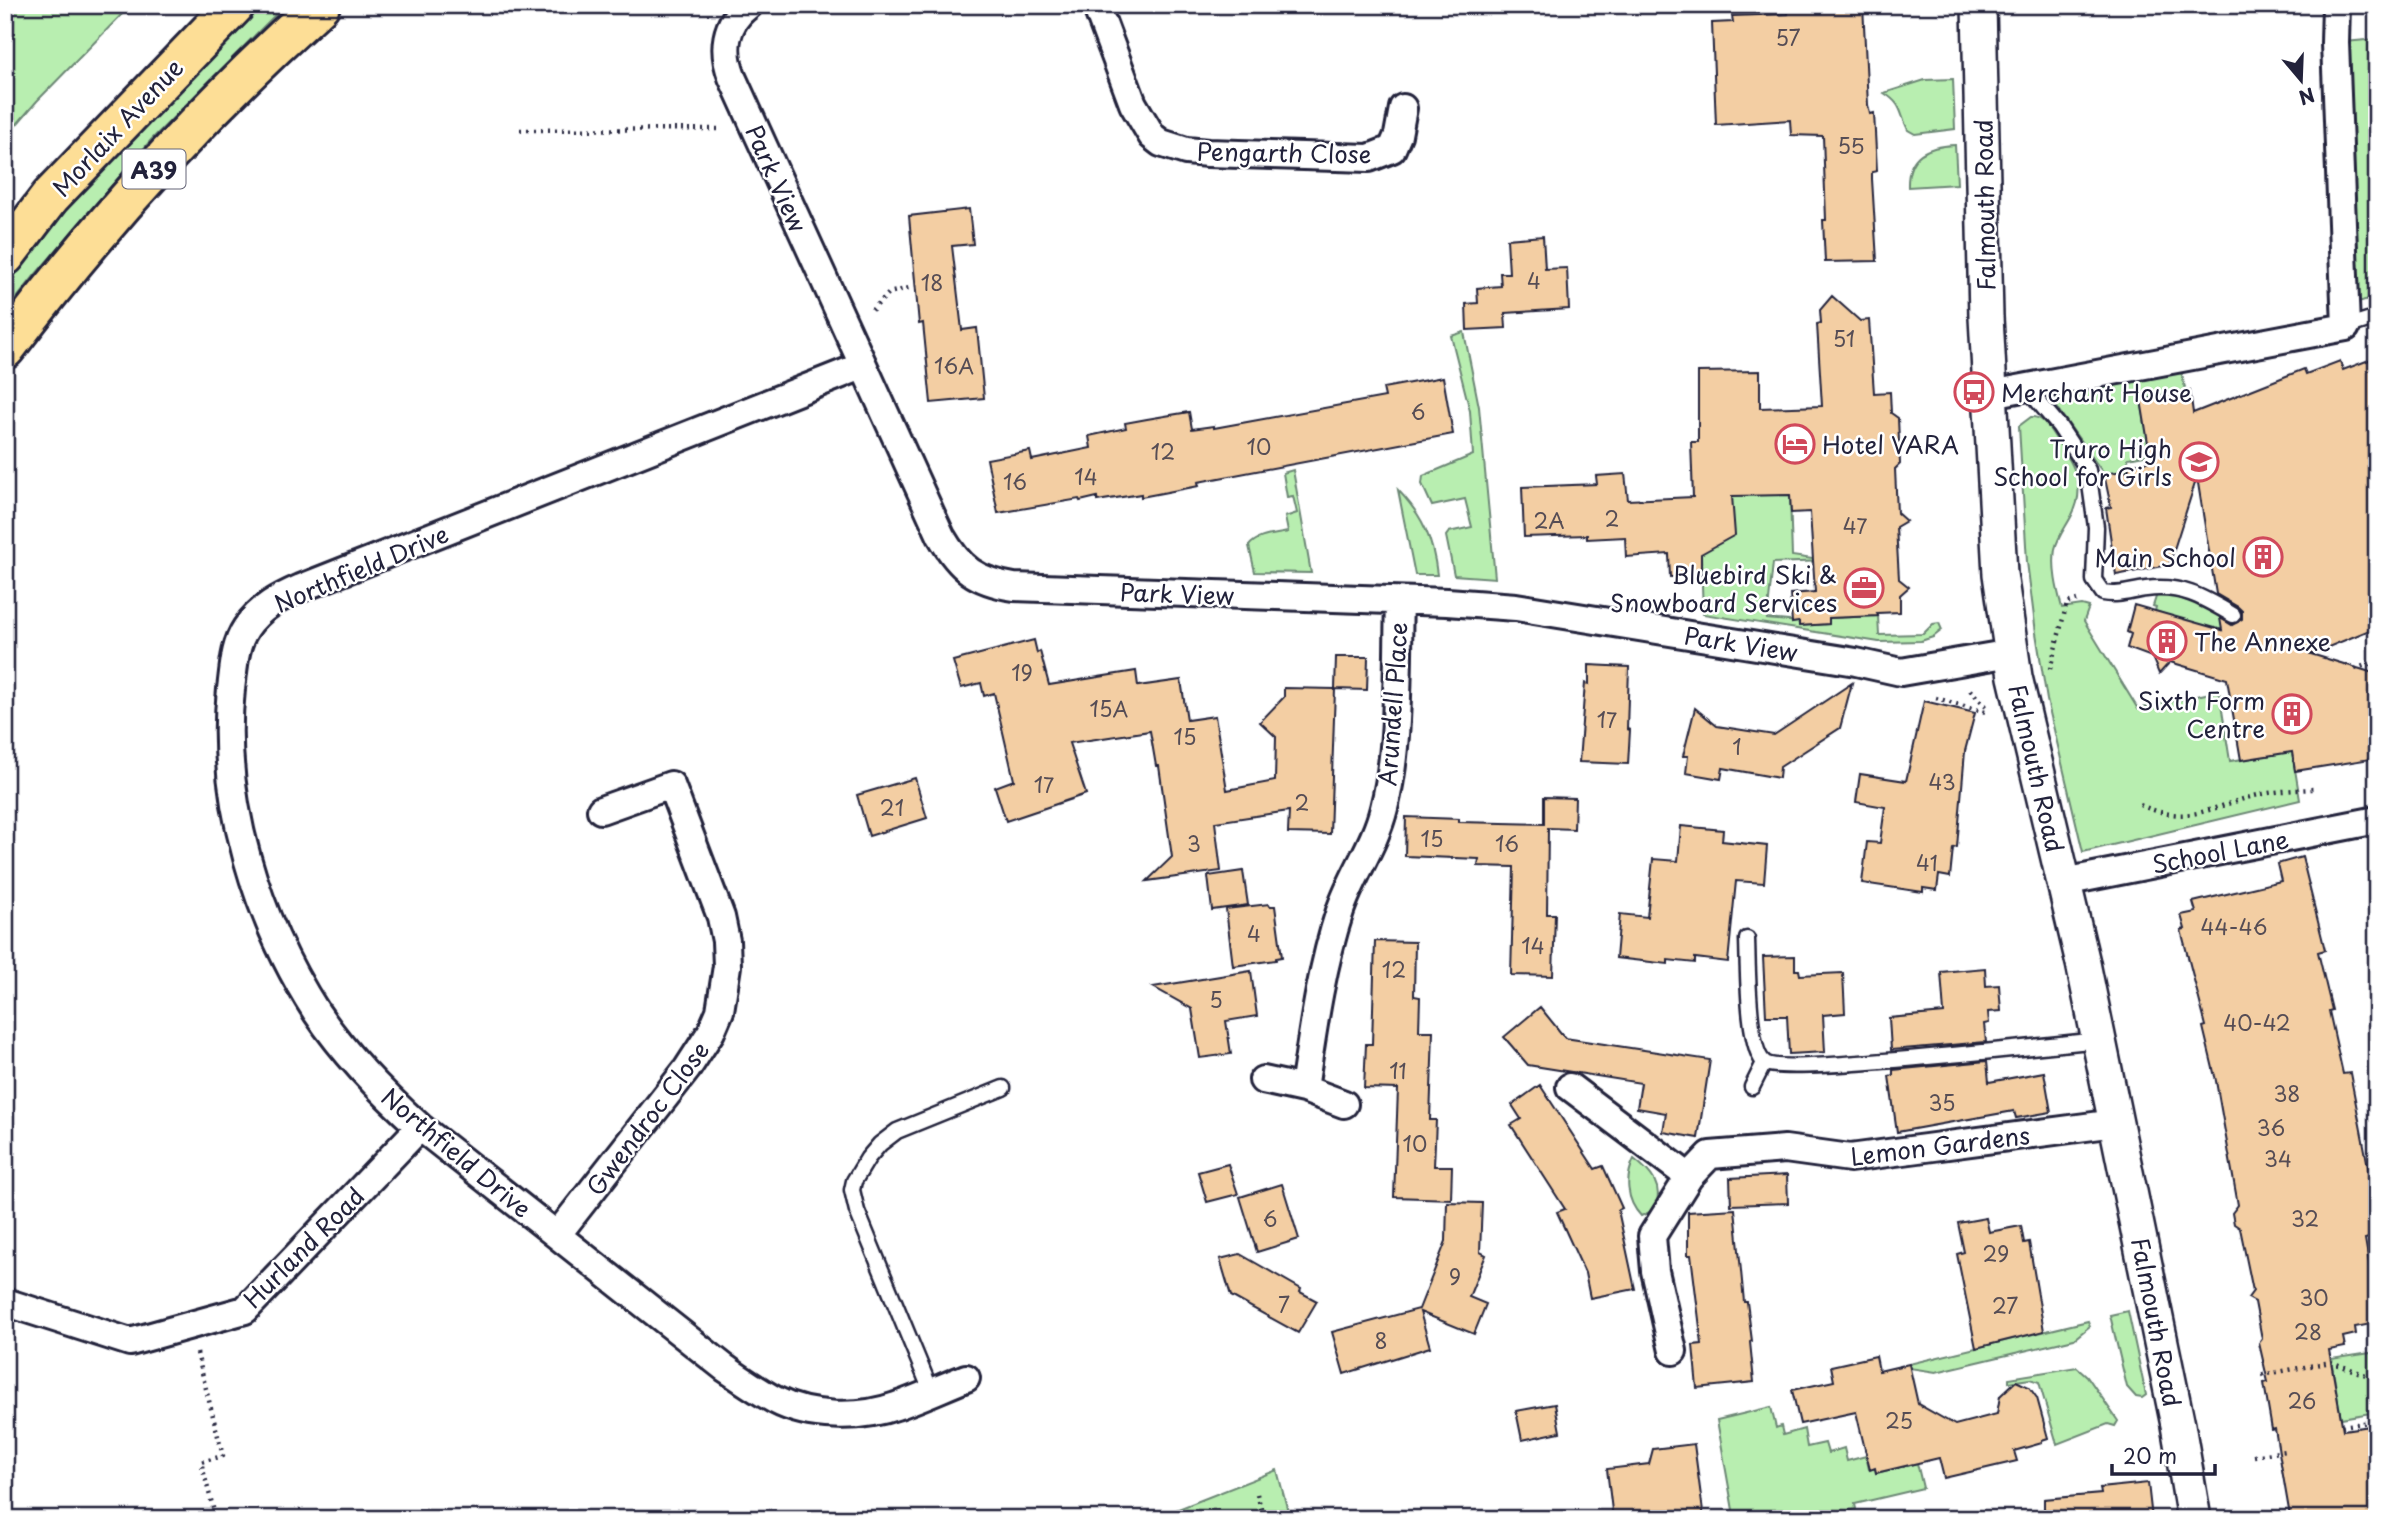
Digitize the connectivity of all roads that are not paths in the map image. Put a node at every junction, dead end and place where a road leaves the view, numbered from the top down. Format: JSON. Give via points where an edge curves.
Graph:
{"nodes":[{"id":1,"x":235,"y":5,"type":"edge"},
{"id":2,"x":320,"y":5,"type":"edge"},
{"id":3,"x":748,"y":5,"type":"edge"},
{"id":4,"x":1096,"y":5,"type":"edge"},
{"id":5,"x":1979,"y":5,"type":"edge"},
{"id":6,"x":2336,"y":5,"type":"edge"},
{"id":7,"x":1403,"y":108,"type":"dead end"},
{"id":8,"x":5,"y":256,"type":"edge"},
{"id":9,"x":2375,"y":320,"type":"edge"},
{"id":10,"x":2346,"y":327,"type":"junction"},
{"id":11,"x":5,"y":349,"type":"edge"},
{"id":12,"x":862,"y":366,"type":"junction"},
{"id":13,"x":2026,"y":387,"type":"junction"},
{"id":14,"x":1991,"y":394,"type":"junction"},
{"id":15,"x":1399,"y":601,"type":"junction"},
{"id":16,"x":2232,"y":615,"type":"dead end"},
{"id":17,"x":2011,"y":653,"type":"junction"},
{"id":18,"x":601,"y":810,"type":"dead end"},
{"id":19,"x":2377,"y":820,"type":"edge"},
{"id":20,"x":2064,"y":883,"type":"junction"},
{"id":21,"x":1747,"y":939,"type":"dead end"},
{"id":22,"x":2099,"y":1040,"type":"junction"},
{"id":23,"x":1764,"y":1063,"type":"junction"},
{"id":24,"x":1263,"y":1080,"type":"dead end"},
{"id":25,"x":1570,"y":1087,"type":"dead end"},
{"id":26,"x":1752,"y":1087,"type":"dead end"},
{"id":27,"x":1003,"y":1088,"type":"dead end"},
{"id":28,"x":1304,"y":1089,"type":"junction"},
{"id":29,"x":1344,"y":1104,"type":"dead end"},
{"id":30,"x":2116,"y":1123,"type":"junction"},
{"id":31,"x":420,"y":1127,"type":"junction"},
{"id":32,"x":1689,"y":1177,"type":"junction"},
{"id":33,"x":557,"y":1234,"type":"junction"},
{"id":34,"x":5,"y":1302,"type":"edge"},
{"id":35,"x":1673,"y":1351,"type":"dead end"},
{"id":36,"x":966,"y":1378,"type":"dead end"},
{"id":37,"x":930,"y":1391,"type":"junction"},
{"id":38,"x":2194,"y":1519,"type":"edge"}],
"edges":[{"from":1,"to":8,"type":"highway","name":"Morlaix Avenue","number":"A39","via":[[50,197]]},
{"from":2,"to":11,"type":"highway","number":"A39","via":[[145,179]]},
{"from":3,"to":12,"type":"street","name":"Park View","via":[[730,29],[725,52],[732,77]]},
{"from":4,"to":7,"type":"street","name":"Pengarth Close","via":[[1133,104],[1152,136],[1170,147],[1208,153],[1369,158],[1392,149]]},
{"from":5,"to":14,"type":"street","name":"Falmouth Road"},
{"from":6,"to":10,"type":"street"},
{"from":9,"to":10,"type":"lane"},
{"from":10,"to":13,"type":"street"},
{"from":12,"to":15,"type":"street","name":"Park View","via":[[940,536],[957,561],[976,577],[1014,587]]},
{"from":12,"to":31,"type":"street","name":"Northfield Drive","via":[[301,588],[270,604],[247,627],[235,658],[229,757],[257,885],[295,975],[317,1013],[368,1078]]},
{"from":13,"to":14,"type":"street"},
{"from":13,"to":16,"type":"lane","via":[[2088,470],[2096,527],[2094,580],[2103,593],[2149,588],[2189,591]]},
{"from":14,"to":17,"type":"street","name":"Falmouth Road","via":[[2000,574]]},
{"from":15,"to":17,"type":"street","name":"Park View","via":[[1516,607],[1901,672]]},
{"from":15,"to":28,"type":"street","name":"Arundell Place","via":[[1390,783],[1378,833],[1349,889],[1333,934]]},
{"from":17,"to":20,"type":"street","name":"Falmouth Road"},
{"from":18,"to":33,"type":"street","name":"Gwendroc Close","via":[[671,785],[722,917],[725,990],[720,1011],[699,1051]]},
{"from":19,"to":20,"type":"street","name":"School Lane"},
{"from":20,"to":22,"type":"street","name":"Falmouth Road"},
{"from":21,"to":23,"type":"lane","via":[[1752,1033]]},
{"from":22,"to":23,"type":"lane","via":[[1799,1067]]},
{"from":22,"to":30,"type":"street","name":"Falmouth Road"},
{"from":23,"to":26,"type":"lane"},
{"from":24,"to":28,"type":"street"},
{"from":25,"to":32,"type":"street"},
{"from":27,"to":37,"type":"lane","via":[[897,1131],[880,1144],[854,1181],[857,1211]]},
{"from":28,"to":29,"type":"street"},
{"from":30,"to":32,"type":"street","name":"Lemon Gardens","via":[[1850,1158],[1785,1149],[1710,1155]]},
{"from":30,"to":38,"type":"street","name":"Falmouth Road"},
{"from":31,"to":33,"type":"street","name":"Northfield Drive"},
{"from":31,"to":34,"type":"street","name":"Hurland Road","via":[[244,1310],[130,1342]]},
{"from":32,"to":35,"type":"street","name":"Lemon Gardens","via":[[1652,1236],[1655,1272]]},
{"from":33,"to":37,"type":"street","name":"Northfield Drive","via":[[725,1368],[778,1402],[842,1415],[895,1407]]},
{"from":36,"to":37,"type":"street","name":"Northfield Drive"}]}
